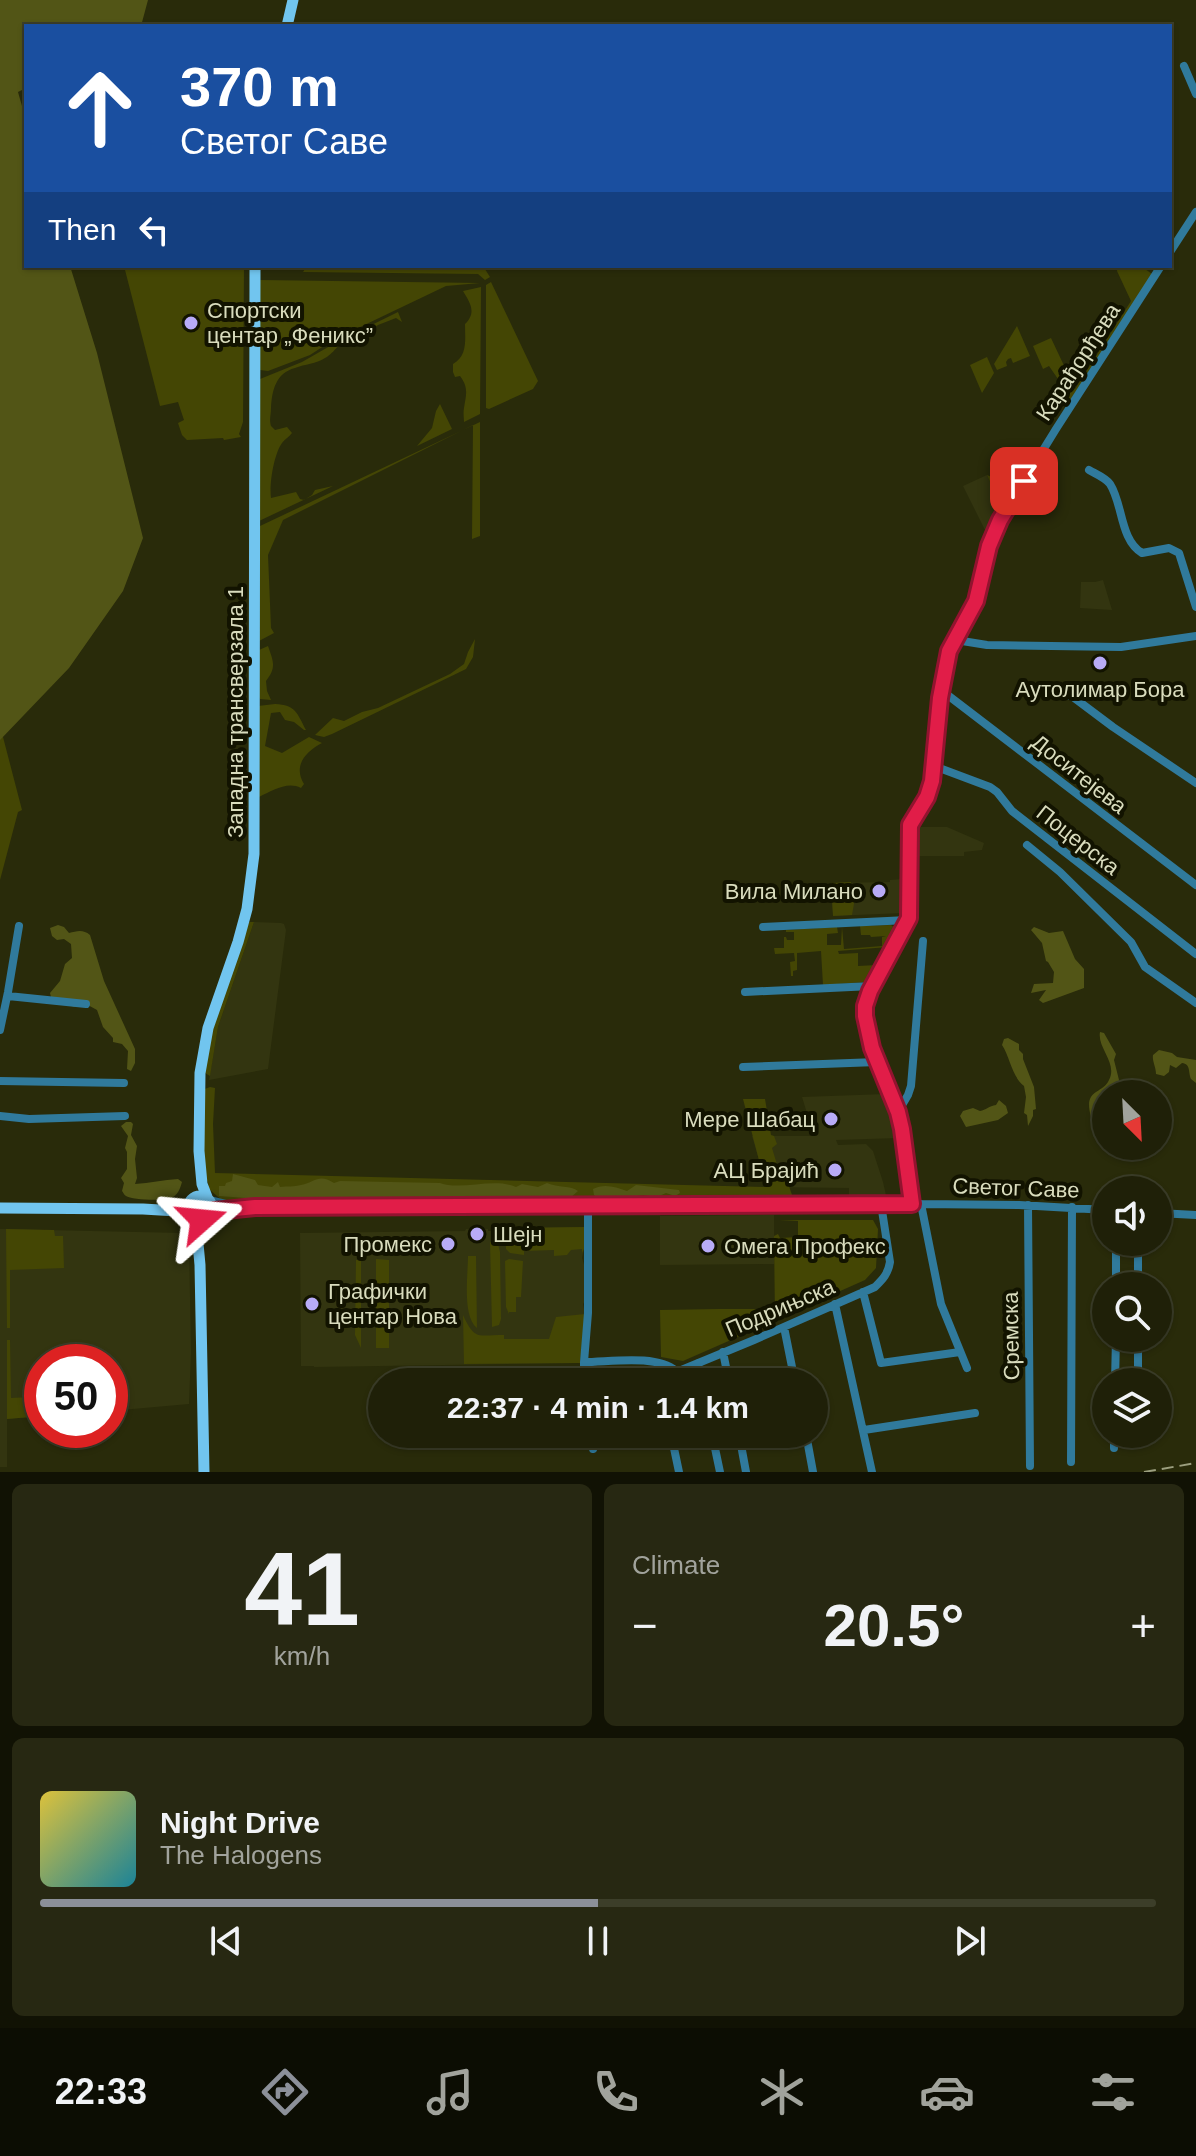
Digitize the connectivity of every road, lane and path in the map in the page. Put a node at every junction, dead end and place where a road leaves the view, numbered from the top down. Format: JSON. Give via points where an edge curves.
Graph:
{"nodes":[{"id":1,"x":293,"y":0,"type":"edge"},
{"id":2,"x":287,"y":24,"type":"edge"},
{"id":3,"x":1184,"y":66,"type":"dead end"},
{"id":4,"x":1196,"y":94,"type":"edge"},
{"id":5,"x":1196,"y":212,"type":"edge"},
{"id":6,"x":1172,"y":249,"type":"edge"},
{"id":7,"x":255,"y":268,"type":"edge"},
{"id":8,"x":1160,"y":268,"type":"edge"},
{"id":9,"x":1089,"y":470,"type":"dead end"},
{"id":10,"x":1196,"y":607,"type":"edge"},
{"id":11,"x":1196,"y":636,"type":"edge"},
{"id":12,"x":956,"y":640,"type":"junction"},
{"id":13,"x":941,"y":690,"type":"junction"},
{"id":14,"x":1044,"y":690,"type":"dead end"},
{"id":15,"x":934,"y":766,"type":"junction"},
{"id":16,"x":1196,"y":783,"type":"edge"},
{"id":17,"x":1027,"y":845,"type":"dead end"},
{"id":18,"x":1196,"y":885,"type":"edge"},
{"id":19,"x":908,"y":920,"type":"junction"},
{"id":20,"x":19,"y":926,"type":"dead end"},
{"id":21,"x":763,"y":927,"type":"dead end"},
{"id":22,"x":923,"y":941,"type":"dead end"},
{"id":23,"x":1196,"y":954,"type":"edge"},
{"id":24,"x":872,"y":986,"type":"junction"},
{"id":25,"x":745,"y":992,"type":"dead end"},
{"id":26,"x":8,"y":996,"type":"junction"},
{"id":27,"x":1196,"y":1003,"type":"edge"},
{"id":28,"x":86,"y":1004,"type":"dead end"},
{"id":29,"x":0,"y":1030,"type":"edge"},
{"id":30,"x":877,"y":1062,"type":"junction"},
{"id":31,"x":743,"y":1067,"type":"dead end"},
{"id":32,"x":0,"y":1081,"type":"edge"},
{"id":33,"x":124,"y":1083,"type":"dead end"},
{"id":34,"x":898,"y":1112,"type":"junction"},
{"id":35,"x":0,"y":1116,"type":"edge"},
{"id":36,"x":125,"y":1116,"type":"dead end"},
{"id":37,"x":199,"y":1151,"type":"junction"},
{"id":38,"x":208,"y":1198,"type":"junction"},
{"id":39,"x":191,"y":1199,"type":"junction"},
{"id":40,"x":881,"y":1204,"type":"junction"},
{"id":41,"x":917,"y":1204,"type":"junction"},
{"id":42,"x":1028,"y":1205,"type":"junction"},
{"id":43,"x":588,"y":1206,"type":"junction"},
{"id":44,"x":255,"y":1207,"type":"junction"},
{"id":45,"x":1072,"y":1207,"type":"junction"},
{"id":46,"x":0,"y":1208,"type":"edge"},
{"id":47,"x":143,"y":1209,"type":"junction"},
{"id":48,"x":1092,"y":1209,"type":"edge"},
{"id":49,"x":1172,"y":1214,"type":"edge"},
{"id":50,"x":1196,"y":1215,"type":"edge"},
{"id":51,"x":190,"y":1216,"type":"junction"},
{"id":52,"x":209,"y":1216,"type":"junction"},
{"id":53,"x":200,"y":1265,"type":"junction"},
{"id":54,"x":863,"y":1292,"type":"junction"},
{"id":55,"x":835,"y":1304,"type":"junction"},
{"id":56,"x":784,"y":1327,"type":"junction"},
{"id":57,"x":723,"y":1352,"type":"junction"},
{"id":58,"x":960,"y":1352,"type":"junction"},
{"id":59,"x":584,"y":1362,"type":"junction"},
{"id":60,"x":698,"y":1363,"type":"junction"},
{"id":61,"x":584,"y":1368,"type":"edge"},
{"id":62,"x":671,"y":1368,"type":"edge"},
{"id":63,"x":684,"y":1368,"type":"edge"},
{"id":64,"x":699,"y":1368,"type":"edge"},
{"id":65,"x":726,"y":1368,"type":"edge"},
{"id":66,"x":792,"y":1368,"type":"edge"},
{"id":67,"x":967,"y":1368,"type":"dead end"},
{"id":68,"x":975,"y":1413,"type":"dead end"},
{"id":69,"x":864,"y":1430,"type":"junction"},
{"id":70,"x":674,"y":1448,"type":"edge"},
{"id":71,"x":715,"y":1448,"type":"edge"},
{"id":72,"x":742,"y":1448,"type":"edge"},
{"id":73,"x":809,"y":1448,"type":"edge"},
{"id":74,"x":1071,"y":1462,"type":"dead end"},
{"id":75,"x":1030,"y":1466,"type":"dead end"},
{"id":76,"x":204,"y":1472,"type":"edge"},
{"id":77,"x":679,"y":1472,"type":"edge"},
{"id":78,"x":720,"y":1472,"type":"edge"},
{"id":79,"x":746,"y":1472,"type":"edge"},
{"id":80,"x":813,"y":1472,"type":"edge"},
{"id":81,"x":872,"y":1472,"type":"edge"}],
"edges":[{"from":1,"to":2,"type":"main road"},
{"from":3,"to":4,"type":"street"},
{"from":5,"to":6,"type":"street"},
{"from":7,"to":37,"type":"main road","name":"Западна трансверзала 1","via":[[254,854],[247,909],[204,1049]]},
{"from":8,"to":12,"type":"street","name":"Карађорђева","via":[[1000,520],[976,601]]},
{"from":9,"to":10,"type":"street","via":[[1110,483],[1135,549],[1142,553],[1169,548],[1179,553]]},
{"from":11,"to":12,"type":"street","via":[[1113,647]]},
{"from":12,"to":13,"type":"street","name":"Карађорђева"},
{"from":13,"to":15,"type":"street","name":"Карађорђева"},
{"from":13,"to":18,"type":"street","name":"Доситејева"},
{"from":14,"to":16,"type":"street","via":[[1073,697]]},
{"from":15,"to":19,"type":"street","name":"Карађорђева","via":[[927,797],[910,825]]},
{"from":15,"to":23,"type":"street","name":"Поцерска","via":[[997,792],[1012,811]]},
{"from":17,"to":27,"type":"street","via":[[1131,942],[1145,967]]},
{"from":19,"to":21,"type":"street"},
{"from":19,"to":24,"type":"street","name":"Карађорђева"},
{"from":20,"to":26,"type":"street"},
{"from":22,"to":34,"type":"street","via":[[911,1086]]},
{"from":24,"to":25,"type":"street"},
{"from":24,"to":30,"type":"street","name":"Карађорђева","via":[[865,1016]]},
{"from":26,"to":28,"type":"street"},
{"from":26,"to":29,"type":"street"},
{"from":30,"to":31,"type":"street"},
{"from":30,"to":34,"type":"street","name":"Карађорђева"},
{"from":32,"to":33,"type":"street"},
{"from":34,"to":41,"type":"street","name":"Карађорђева"},
{"from":35,"to":36,"type":"street"},
{"from":37,"to":38,"type":"main road","name":"Западна трансверзала 1"},
{"from":37,"to":39,"type":"main road","name":"Западна трансверзала 1"},
{"from":38,"to":39,"type":"main road"},
{"from":38,"to":44,"type":"street"},
{"from":38,"to":52,"type":"main road"},
{"from":39,"to":47,"type":"main road"},
{"from":39,"to":51,"type":"main road"},
{"from":40,"to":41,"type":"street","name":"Светог Саве"},
{"from":40,"to":43,"type":"street","name":"Светог Саве"},
{"from":40,"to":54,"type":"street","name":"Подрињска","via":[[889,1270]]},
{"from":41,"to":42,"type":"street","name":"Светог Саве"},
{"from":41,"to":58,"type":"street","name":"Карађорђева","via":[[941,1304]]},
{"from":42,"to":45,"type":"street","name":"Светог Саве"},
{"from":42,"to":75,"type":"street","name":"Сремска"},
{"from":43,"to":44,"type":"street","name":"Светог Саве"},
{"from":43,"to":59,"type":"street"},
{"from":44,"to":52,"type":"street"},
{"from":45,"to":48,"type":"street","name":"Светог Саве"},
{"from":45,"to":74,"type":"street"},
{"from":46,"to":47,"type":"main road"},
{"from":47,"to":51,"type":"main road"},
{"from":49,"to":50,"type":"street"},
{"from":51,"to":52,"type":"main road"},
{"from":51,"to":53,"type":"main road"},
{"from":52,"to":53,"type":"main road"},
{"from":53,"to":76,"type":"main road"},
{"from":54,"to":55,"type":"street","name":"Подрињска"},
{"from":54,"to":58,"type":"street","via":[[881,1363]]},
{"from":55,"to":56,"type":"street","name":"Подрињска"},
{"from":55,"to":69,"type":"street"},
{"from":56,"to":57,"type":"street","name":"Подрињска"},
{"from":56,"to":66,"type":"street"},
{"from":57,"to":60,"type":"street","name":"Подрињска"},
{"from":57,"to":65,"type":"street"},
{"from":58,"to":67,"type":"street","name":"Карађорђева"},
{"from":59,"to":61,"type":"street"},
{"from":59,"to":62,"type":"street","via":[[651,1361]]},
{"from":60,"to":63,"type":"street","name":"Подрињска"},
{"from":60,"to":64,"type":"street"},
{"from":68,"to":69,"type":"street"},
{"from":69,"to":81,"type":"street"},
{"from":70,"to":77,"type":"street"},
{"from":71,"to":78,"type":"street"},
{"from":72,"to":79,"type":"street"},
{"from":73,"to":80,"type":"street"}]}
